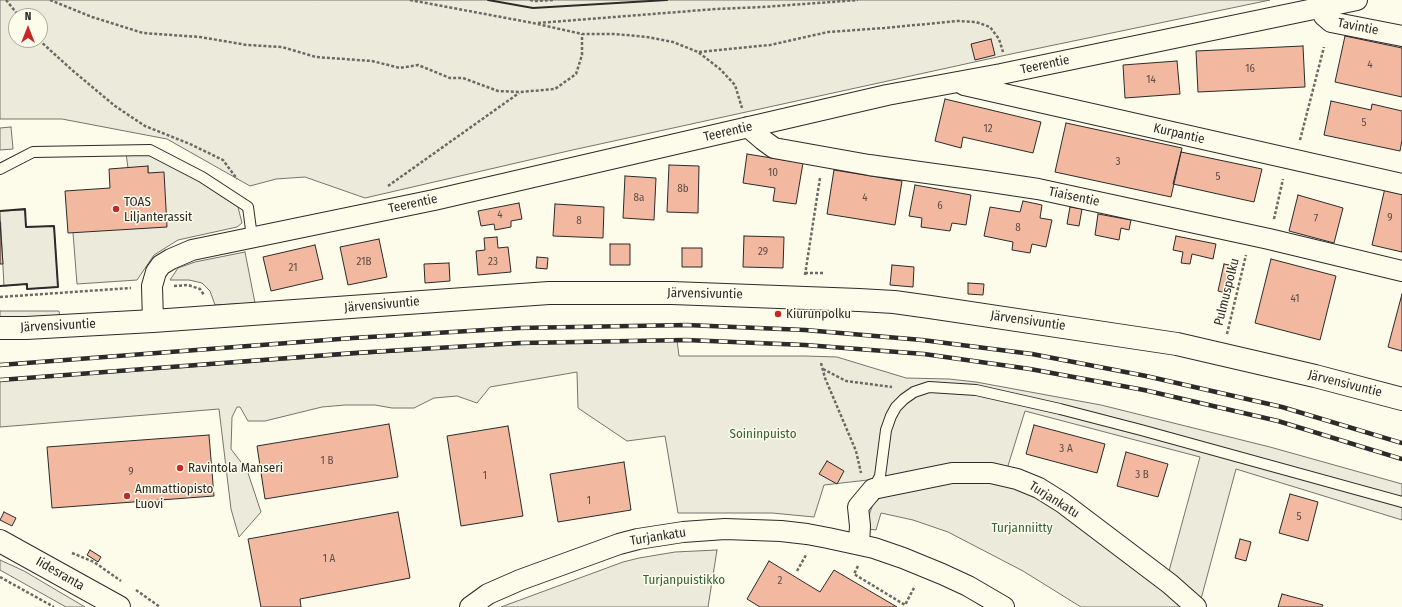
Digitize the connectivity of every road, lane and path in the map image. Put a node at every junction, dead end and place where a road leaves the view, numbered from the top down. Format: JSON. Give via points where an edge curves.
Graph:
{"nodes":[{"id":1,"x":6,"y":0,"type":"edge"},
{"id":2,"x":50,"y":0,"type":"edge"},
{"id":3,"x":410,"y":0,"type":"edge"},
{"id":4,"x":530,"y":0,"type":"edge"},
{"id":5,"x":536,"y":0,"type":"edge"},
{"id":6,"x":553,"y":0,"type":"edge"},
{"id":7,"x":858,"y":0,"type":"edge"},
{"id":8,"x":1357,"y":0,"type":"edge"},
{"id":9,"x":12,"y":8,"type":"edge"},
{"id":10,"x":1322,"y":8,"type":"junction"},
{"id":11,"x":533,"y":23,"type":"junction"},
{"id":12,"x":582,"y":34,"type":"junction"},
{"id":13,"x":1402,"y":36,"type":"edge"},
{"id":14,"x":1324,"y":47,"type":"dead end"},
{"id":15,"x":48,"y":48,"type":"edge"},
{"id":16,"x":698,"y":52,"type":"junction"},
{"id":17,"x":1010,"y":72,"type":"junction"},
{"id":18,"x":956,"y":83,"type":"junction"},
{"id":19,"x":735,"y":85,"type":"dead end"},
{"id":20,"x":520,"y":92,"type":"junction"},
{"id":21,"x":748,"y":127,"type":"junction"},
{"id":22,"x":1289,"y":167,"type":"junction"},
{"id":23,"x":0,"y":169,"type":"edge"},
{"id":24,"x":239,"y":181,"type":"dead end"},
{"id":25,"x":818,"y":184,"type":"dead end"},
{"id":26,"x":1402,"y":184,"type":"edge"},
{"id":27,"x":383,"y":190,"type":"dead end"},
{"id":28,"x":252,"y":237,"type":"junction"},
{"id":29,"x":1260,"y":237,"type":"junction"},
{"id":30,"x":806,"y":259,"type":"dead end"},
{"id":31,"x":1402,"y":271,"type":"edge"},
{"id":32,"x":805,"y":273,"type":"dead end"},
{"id":33,"x":825,"y":273,"type":"dead end"},
{"id":34,"x":134,"y":288,"type":"dead end"},
{"id":35,"x":0,"y":297,"type":"edge"},
{"id":36,"x":154,"y":321,"type":"junction"},
{"id":37,"x":0,"y":328,"type":"edge"},
{"id":38,"x":1222,"y":354,"type":"junction"},
{"id":39,"x":821,"y":363,"type":"dead end"},
{"id":40,"x":822,"y":368,"type":"junction"},
{"id":41,"x":914,"y":392,"type":"junction"},
{"id":42,"x":1402,"y":398,"type":"edge"},
{"id":43,"x":873,"y":489,"type":"junction"},
{"id":44,"x":1402,"y":502,"type":"edge"},
{"id":45,"x":858,"y":507,"type":"junction"},
{"id":46,"x":0,"y":541,"type":"edge"},
{"id":47,"x":810,"y":550,"type":"dead end"},
{"id":48,"x":860,"y":552,"type":"junction"},
{"id":49,"x":797,"y":571,"type":"dead end"},
{"id":50,"x":0,"y":577,"type":"edge"},
{"id":51,"x":918,"y":581,"type":"dead end"},
{"id":52,"x":54,"y":607,"type":"edge"},
{"id":53,"x":119,"y":607,"type":"edge"},
{"id":54,"x":470,"y":607,"type":"edge"},
{"id":55,"x":1004,"y":607,"type":"edge"},
{"id":56,"x":1196,"y":607,"type":"edge"}],
"edges":[{"from":1,"to":9,"type":"path"},
{"from":2,"to":20,"type":"path","via":[[143,33],[200,37],[282,48],[316,57],[372,61],[400,68],[418,65],[450,78],[463,78],[498,91]]},
{"from":3,"to":11,"type":"path"},
{"from":4,"to":5,"type":"path"},
{"from":5,"to":6,"type":"path"},
{"from":7,"to":11,"type":"path"},
{"from":8,"to":10,"type":"street","name":"Teerentie"},
{"from":10,"to":13,"type":"street","name":"Tavintie","via":[[1324,16],[1331,22]]},
{"from":10,"to":17,"type":"street","name":"Teerentie"},
{"from":11,"to":12,"type":"path"},
{"from":12,"to":16,"type":"path","via":[[647,37],[673,42]]},
{"from":12,"to":20,"type":"path","via":[[582,54],[576,74],[555,89]]},
{"from":14,"to":22,"type":"path","name":"Pulmuspolku"},
{"from":15,"to":24,"type":"path","via":[[115,106],[145,126],[223,160]]},
{"from":16,"to":17,"type":"path","via":[[770,44],[828,32],[958,21],[976,22],[990,27],[999,39]]},
{"from":16,"to":19,"type":"path"},
{"from":17,"to":18,"type":"street","name":"Teerentie"},
{"from":18,"to":21,"type":"street","name":"Teerentie","via":[[887,95]]},
{"from":18,"to":22,"type":"street","name":"Kurpantie"},
{"from":20,"to":27,"type":"path"},
{"from":21,"to":28,"type":"street","name":"Teerentie","via":[[434,200]]},
{"from":21,"to":29,"type":"street","name":"Tiaisentie","via":[[774,148],[861,164],[1038,189]]},
{"from":22,"to":26,"type":"street","name":"Kurpantie"},
{"from":22,"to":29,"type":"path","name":"Pulmuspolku"},
{"from":23,"to":28,"type":"lane","via":[[33,152],[150,150],[202,177],[248,207]]},
{"from":25,"to":30,"type":"path"},
{"from":28,"to":36,"type":"street","name":"Teerentie","via":[[192,250],[161,265],[153,281]]},
{"from":29,"to":31,"type":"street","name":"Tiaisentie"},
{"from":29,"to":38,"type":"path","name":"Pulmuspolku"},
{"from":32,"to":33,"type":"path"},
{"from":34,"to":35,"type":"path"},
{"from":36,"to":37,"type":"street","name":"Järvensivuntie"},
{"from":36,"to":38,"type":"street","name":"Järvensivuntie","via":[[548,293],[749,295],[894,302],[1146,339]]},
{"from":38,"to":42,"type":"street","name":"Järvensivuntie"},
{"from":39,"to":40,"type":"path"},
{"from":40,"to":41,"type":"path","via":[[846,381],[896,387]]},
{"from":40,"to":45,"type":"path","via":[[861,471]]},
{"from":41,"to":43,"type":"lane","via":[[900,402],[891,416],[886,430],[880,476]]},
{"from":41,"to":44,"type":"lane","via":[[929,387],[976,390],[1149,432]]},
{"from":43,"to":45,"type":"street"},
{"from":43,"to":56,"type":"street","name":"Turjankatu","via":[[952,473],[991,473],[1017,478],[1064,503]]},
{"from":45,"to":48,"type":"street"},
{"from":46,"to":53,"type":"street","name":"Iidesranta"},
{"from":47,"to":49,"type":"path"},
{"from":48,"to":51,"type":"path","via":[[854,574],[904,604]]},
{"from":48,"to":54,"type":"street","name":"Turjankatu","via":[[807,534],[781,531],[707,530],[662,535],[619,544],[569,561],[498,589]]},
{"from":48,"to":55,"type":"street","name":"Turjankatu","via":[[924,566],[968,586]]},
{"from":50,"to":52,"type":"path"}]}
